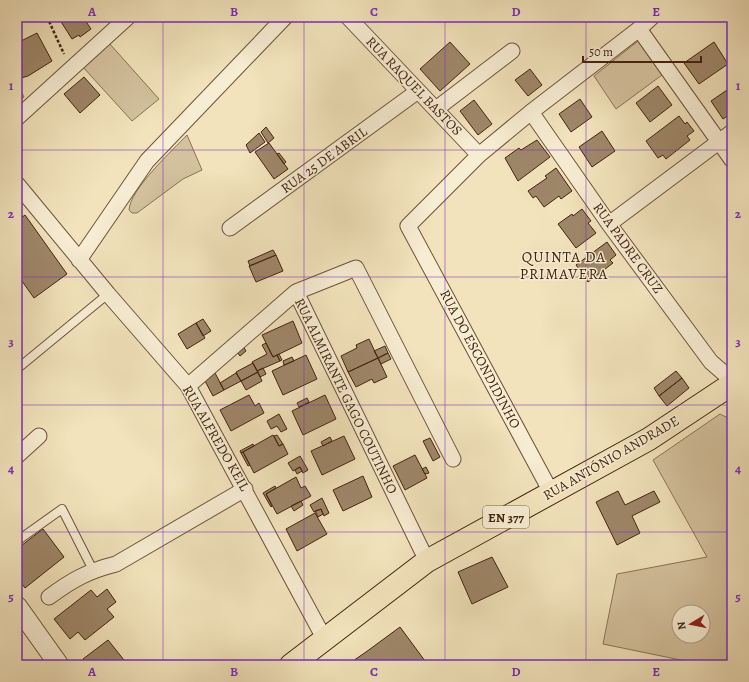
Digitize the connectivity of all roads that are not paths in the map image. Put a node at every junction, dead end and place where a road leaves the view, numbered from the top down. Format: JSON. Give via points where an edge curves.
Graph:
{"nodes":[{"id":1,"x":128,"y":17,"type":"edge"},
{"id":2,"x":284,"y":17,"type":"edge"},
{"id":3,"x":348,"y":17,"type":"edge"},
{"id":4,"x":652,"y":17,"type":"edge"},
{"id":5,"x":639,"y":29,"type":"junction"},
{"id":6,"x":512,"y":51,"type":"dead end"},
{"id":7,"x":418,"y":91,"type":"junction"},
{"id":8,"x":436,"y":109,"type":"junction"},
{"id":9,"x":531,"y":112,"type":"junction"},
{"id":10,"x":17,"y":118,"type":"edge"},
{"id":11,"x":732,"y":132,"type":"edge"},
{"id":12,"x":719,"y":141,"type":"junction"},
{"id":13,"x":479,"y":155,"type":"junction"},
{"id":14,"x":732,"y":160,"type":"edge"},
{"id":15,"x":17,"y":184,"type":"edge"},
{"id":16,"x":609,"y":224,"type":"junction"},
{"id":17,"x":230,"y":228,"type":"dead end"},
{"id":18,"x":79,"y":260,"type":"junction"},
{"id":19,"x":296,"y":292,"type":"junction"},
{"id":20,"x":108,"y":294,"type":"junction"},
{"id":21,"x":17,"y":369,"type":"edge"},
{"id":22,"x":732,"y":377,"type":"edge"},
{"id":23,"x":732,"y":384,"type":"edge"},
{"id":24,"x":188,"y":386,"type":"junction"},
{"id":25,"x":39,"y":436,"type":"dead end"},
{"id":26,"x":17,"y":456,"type":"edge"},
{"id":27,"x":453,"y":459,"type":"dead end"},
{"id":28,"x":245,"y":489,"type":"junction"},
{"id":29,"x":551,"y":492,"type":"junction"},
{"id":30,"x":17,"y":541,"type":"edge"},
{"id":31,"x":427,"y":561,"type":"junction"},
{"id":32,"x":93,"y":570,"type":"junction"},
{"id":33,"x":49,"y":597,"type":"dead end"},
{"id":34,"x":17,"y":606,"type":"edge"},
{"id":35,"x":324,"y":638,"type":"junction"},
{"id":36,"x":295,"y":664,"type":"edge"},
{"id":37,"x":60,"y":665,"type":"edge"}],
"edges":[{"from":1,"to":10,"type":"street"},
{"from":2,"to":18,"type":"street","via":[[147,162]]},
{"from":3,"to":7,"type":"street","name":"RUA RAQUEL BASTOS"},
{"from":4,"to":5,"type":"street"},
{"from":5,"to":9,"type":"street"},
{"from":5,"to":12,"type":"street"},
{"from":6,"to":8,"type":"street"},
{"from":7,"to":8,"type":"street","name":"RUA RAQUEL BASTOS"},
{"from":7,"to":17,"type":"street","name":"RUA 25 DE ABRIL"},
{"from":8,"to":13,"type":"street","name":"RUA RAQUEL BASTOS"},
{"from":9,"to":13,"type":"street"},
{"from":9,"to":16,"type":"street","name":"RUA PADRE CRUZ"},
{"from":11,"to":12,"type":"street"},
{"from":12,"to":14,"type":"street"},
{"from":12,"to":16,"type":"street"},
{"from":13,"to":29,"type":"street","name":"RUA DO ESCONDIDINHO","via":[[408,226]]},
{"from":15,"to":18,"type":"street","name":"RUA ALFREDO KEIL"},
{"from":16,"to":22,"type":"street","name":"RUA PADRE CRUZ","via":[[710,362]]},
{"from":18,"to":20,"type":"street","name":"RUA ALFREDO KEIL"},
{"from":19,"to":24,"type":"street","name":"RUA ALMIRANTE GAGO COUTINHO"},
{"from":19,"to":27,"type":"street","via":[[356,268]]},
{"from":19,"to":31,"type":"street","name":"RUA ALMIRANTE GAGO COUTINHO"},
{"from":20,"to":21,"type":"lane"},
{"from":20,"to":24,"type":"street","name":"RUA ALFREDO KEIL"},
{"from":23,"to":29,"type":"main road","name":"RUA ANTÓNIO ANDRADE","number":"EN 377","via":[[649,439]]},
{"from":24,"to":28,"type":"street","name":"RUA ALFREDO KEIL"},
{"from":25,"to":26,"type":"street"},
{"from":28,"to":32,"type":"street","via":[[116,564]]},
{"from":28,"to":35,"type":"street","name":"RUA ALFREDO KEIL"},
{"from":29,"to":31,"type":"main road","name":"RUA ANTÓNIO ANDRADE","number":"EN 377"},
{"from":30,"to":32,"type":"lane","via":[[62,509]]},
{"from":31,"to":35,"type":"main road","name":"RUA ANTÓNIO ANDRADE","number":"EN 377"},
{"from":32,"to":33,"type":"street","via":[[75,578]]},
{"from":34,"to":37,"type":"street"},
{"from":35,"to":36,"type":"main road","name":"RUA ANTÓNIO ANDRADE","number":"EN 377"}]}
